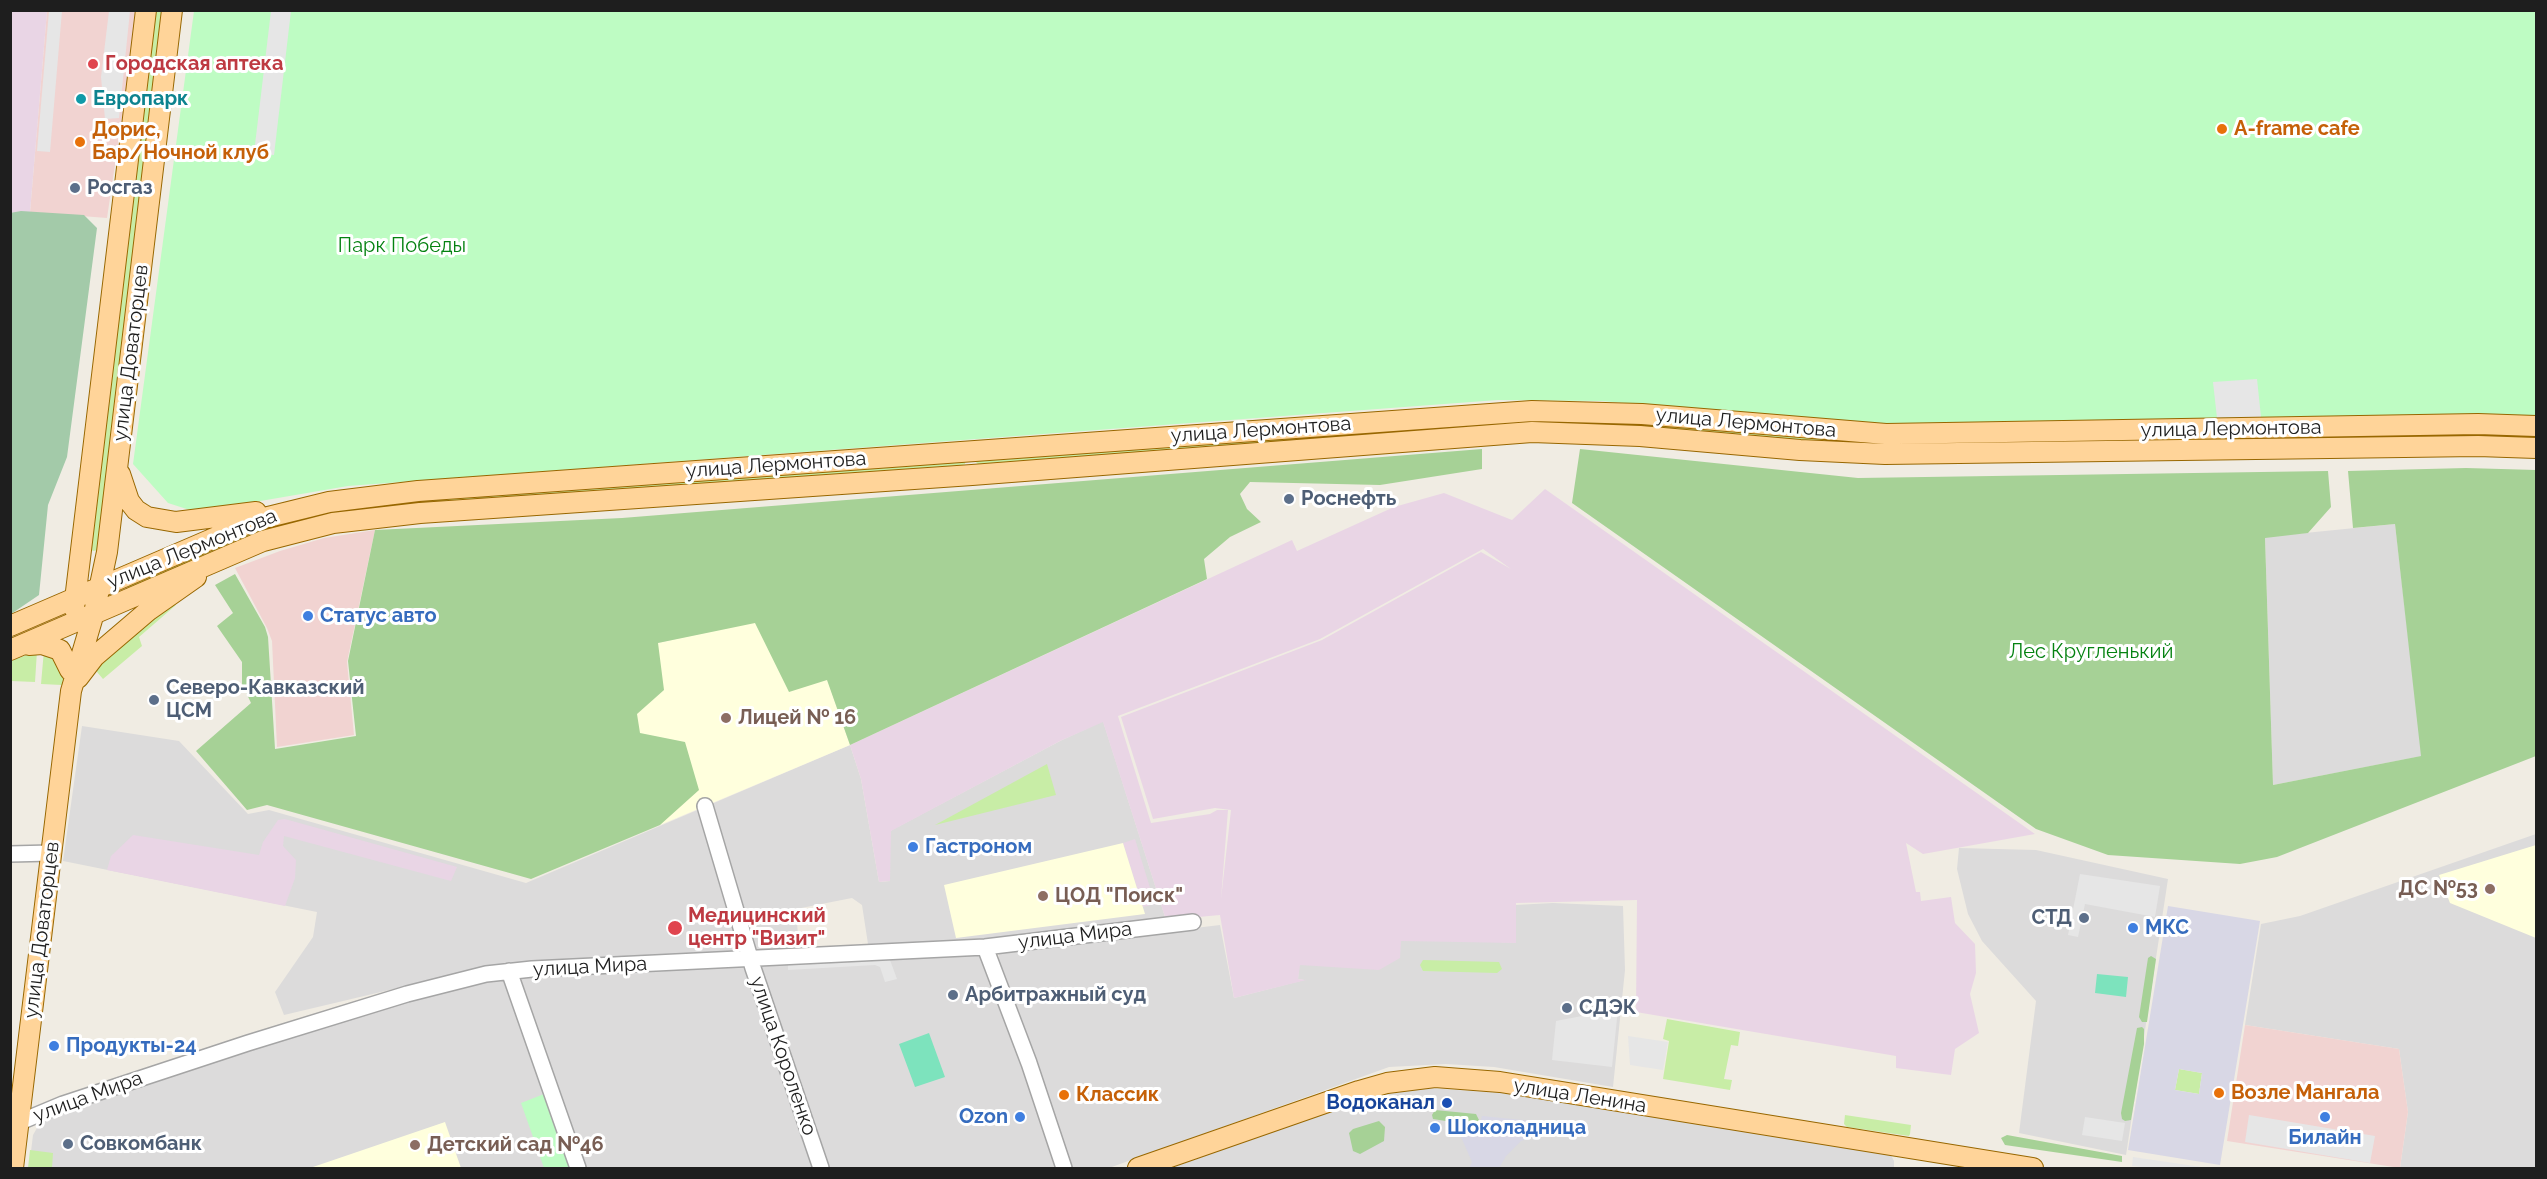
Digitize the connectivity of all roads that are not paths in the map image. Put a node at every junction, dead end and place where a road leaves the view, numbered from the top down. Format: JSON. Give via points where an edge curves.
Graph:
{"nodes":[{"id":1,"x":146,"y":10,"type":"edge"},
{"id":2,"x":172,"y":10,"type":"edge"},
{"id":3,"x":2536,"y":426,"type":"edge"},
{"id":4,"x":1886,"y":434,"type":"junction"},
{"id":5,"x":2536,"y":448,"type":"edge"},
{"id":6,"x":968,"y":452,"type":"junction"},
{"id":7,"x":1885,"y":454,"type":"junction"},
{"id":8,"x":119,"y":455,"type":"junction"},
{"id":9,"x":972,"y":475,"type":"junction"},
{"id":10,"x":329,"y":502,"type":"junction"},
{"id":11,"x":84,"y":540,"type":"junction"},
{"id":12,"x":221,"y":558,"type":"junction"},
{"id":13,"x":101,"y":586,"type":"junction"},
{"id":14,"x":139,"y":593,"type":"junction"},
{"id":15,"x":75,"y":598,"type":"junction"},
{"id":16,"x":94,"y":613,"type":"junction"},
{"id":17,"x":72,"y":623,"type":"junction"},
{"id":18,"x":12,"y":625,"type":"edge"},
{"id":19,"x":14,"y":648,"type":"edge"},
{"id":20,"x":70,"y":670,"type":"junction"},
{"id":21,"x":71,"y":691,"type":"junction"},
{"id":22,"x":705,"y":806,"type":"dead end"},
{"id":23,"x":51,"y":853,"type":"junction"},
{"id":24,"x":10,"y":854,"type":"edge"},
{"id":25,"x":1193,"y":922,"type":"dead end"},
{"id":26,"x":985,"y":946,"type":"junction"},
{"id":27,"x":752,"y":959,"type":"junction"},
{"id":28,"x":509,"y":971,"type":"junction"},
{"id":29,"x":15,"y":1124,"type":"edge"},
{"id":30,"x":14,"y":1168,"type":"edge"},
{"id":31,"x":578,"y":1168,"type":"edge"},
{"id":32,"x":821,"y":1168,"type":"edge"},
{"id":33,"x":1064,"y":1168,"type":"edge"},
{"id":34,"x":1138,"y":1168,"type":"edge"},
{"id":35,"x":2033,"y":1168,"type":"edge"}],
"edges":[{"from":1,"to":11,"type":"main road","name":"улица Доваторцев"},
{"from":2,"to":8,"type":"main road","name":"улица Доваторцев"},
{"from":3,"to":4,"type":"main road","name":"улица Лермонтова"},
{"from":4,"to":6,"type":"main road","name":"улица Лермонтова","via":[[1642,414],[1532,411]]},
{"from":4,"to":7,"type":"main road"},
{"from":5,"to":7,"type":"main road","name":"улица Лермонтова"},
{"from":6,"to":9,"type":"main road"},
{"from":6,"to":10,"type":"main road","name":"улица Лермонтова","via":[[418,491]]},
{"from":7,"to":9,"type":"main road","name":"улица Лермонтова","via":[[1532,432]]},
{"from":8,"to":10,"type":"main road","via":[[129,501],[147,517],[167,522]]},
{"from":8,"to":13,"type":"main road","name":"улица Доваторцев"},
{"from":9,"to":12,"type":"main road","name":"улица Лермонтова","via":[[374,517],[299,530]]},
{"from":10,"to":13,"type":"main road","name":"улица Лермонтова","via":[[256,520]]},
{"from":11,"to":13,"type":"main road","via":[[88,567]]},
{"from":11,"to":15,"type":"main road","name":"улица Доваторцев"},
{"from":11,"to":18,"type":"main road","via":[[69,579],[59,593]]},
{"from":12,"to":14,"type":"main road","name":"улица Лермонтова"},
{"from":12,"to":21,"type":"main road","name":"улица Лермонтова","via":[[149,610],[94,657]]},
{"from":13,"to":14,"type":"main road","via":[[112,594]]},
{"from":13,"to":15,"type":"main road","name":"улица Лермонтова"},
{"from":13,"to":16,"type":"main road","name":"улица Доваторцев"},
{"from":14,"to":16,"type":"main road","name":"улица Лермонтова"},
{"from":15,"to":17,"type":"main road","name":"улица Доваторцев"},
{"from":15,"to":18,"type":"main road","name":"улица Лермонтова"},
{"from":16,"to":17,"type":"main road","name":"улица Лермонтова"},
{"from":16,"to":21,"type":"main road","name":"улица Доваторцев"},
{"from":17,"to":19,"type":"main road","name":"улица Лермонтова"},
{"from":17,"to":20,"type":"main road","name":"улица Доваторцев"},
{"from":19,"to":20,"type":"main road","via":[[51,645],[66,657]]},
{"from":20,"to":21,"type":"main road","name":"улица Доваторцев"},
{"from":21,"to":23,"type":"main road","name":"улица Доваторцев"},
{"from":22,"to":27,"type":"street","name":"улица Короленко"},
{"from":23,"to":24,"type":"street"},
{"from":23,"to":29,"type":"main road","name":"улица Доваторцев"},
{"from":25,"to":26,"type":"street","name":"улица Мира"},
{"from":26,"to":27,"type":"street","name":"улица Мира"},
{"from":26,"to":33,"type":"street"},
{"from":27,"to":28,"type":"street","name":"улица Мира"},
{"from":27,"to":32,"type":"street","name":"улица Короленко"},
{"from":28,"to":29,"type":"street","name":"улица Мира","via":[[370,1005],[63,1104]]},
{"from":28,"to":31,"type":"street"},
{"from":29,"to":30,"type":"main road","name":"улица Доваторцев"},
{"from":34,"to":35,"type":"main road","name":"улица Ленина","via":[[1359,1091],[1436,1077],[1500,1082]]}]}
